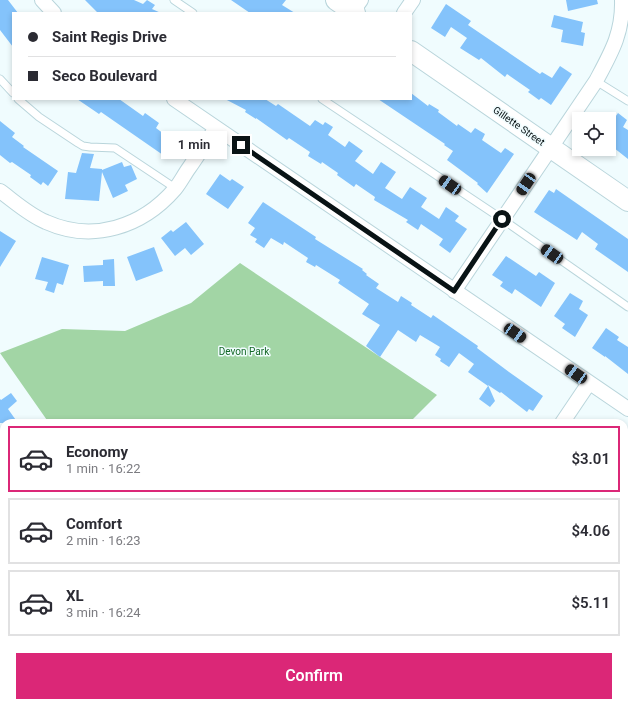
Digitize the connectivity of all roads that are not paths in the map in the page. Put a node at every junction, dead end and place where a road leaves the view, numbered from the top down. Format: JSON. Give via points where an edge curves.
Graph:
{"nodes":[{"id":1,"x":42,"y":0,"type":"edge"},
{"id":2,"x":174,"y":0,"type":"edge"},
{"id":3,"x":336,"y":0,"type":"edge"},
{"id":4,"x":413,"y":0,"type":"edge"},
{"id":5,"x":622,"y":0,"type":"edge"},
{"id":6,"x":356,"y":8,"type":"edge"},
{"id":7,"x":53,"y":12,"type":"edge"},
{"id":8,"x":192,"y":12,"type":"edge"},
{"id":9,"x":405,"y":12,"type":"edge"},
{"id":10,"x":412,"y":52,"type":"edge"},
{"id":11,"x":0,"y":79,"type":"edge"},
{"id":12,"x":596,"y":81,"type":"junction"},
{"id":13,"x":12,"y":92,"type":"edge"},
{"id":14,"x":19,"y":100,"type":"edge"},
{"id":15,"x":175,"y":100,"type":"edge"},
{"id":16,"x":324,"y":100,"type":"edge"},
{"id":17,"x":628,"y":101,"type":"edge"},
{"id":18,"x":216,"y":128,"type":"junction"},
{"id":19,"x":550,"y":148,"type":"junction"},
{"id":20,"x":175,"y":188,"type":"junction"},
{"id":21,"x":0,"y":191,"type":"edge"},
{"id":22,"x":628,"y":201,"type":"edge"},
{"id":23,"x":502,"y":219,"type":"junction"},
{"id":24,"x":454,"y":291,"type":"junction"},
{"id":25,"x":628,"y":307,"type":"edge"},
{"id":26,"x":589,"y":383,"type":"junction"},
{"id":27,"x":628,"y":409,"type":"edge"},
{"id":28,"x":565,"y":419,"type":"edge"}],
"edges":[{"from":1,"to":7,"type":"street"},
{"from":2,"to":8,"type":"lane"},
{"from":3,"to":6,"type":"street"},
{"from":4,"to":9,"type":"street"},
{"from":5,"to":12,"type":"street","via":[[620,27],[615,44]]},
{"from":10,"to":19,"type":"street","name":"Gillette Street"},
{"from":11,"to":13,"type":"lane"},
{"from":12,"to":17,"type":"lane"},
{"from":12,"to":19,"type":"street"},
{"from":14,"to":20,"type":"lane","via":[[39,117],[83,146],[115,148]]},
{"from":15,"to":18,"type":"street"},
{"from":16,"to":23,"type":"lane"},
{"from":18,"to":20,"type":"street"},
{"from":18,"to":24,"type":"street"},
{"from":19,"to":22,"type":"street","name":"Gillette Street"},
{"from":19,"to":23,"type":"street"},
{"from":20,"to":21,"type":"street","via":[[158,205],[138,219],[122,226],[82,231],[46,222],[30,214]]},
{"from":23,"to":24,"type":"street"},
{"from":23,"to":25,"type":"lane"},
{"from":24,"to":26,"type":"street"},
{"from":26,"to":27,"type":"street"},
{"from":26,"to":28,"type":"street"}]}
